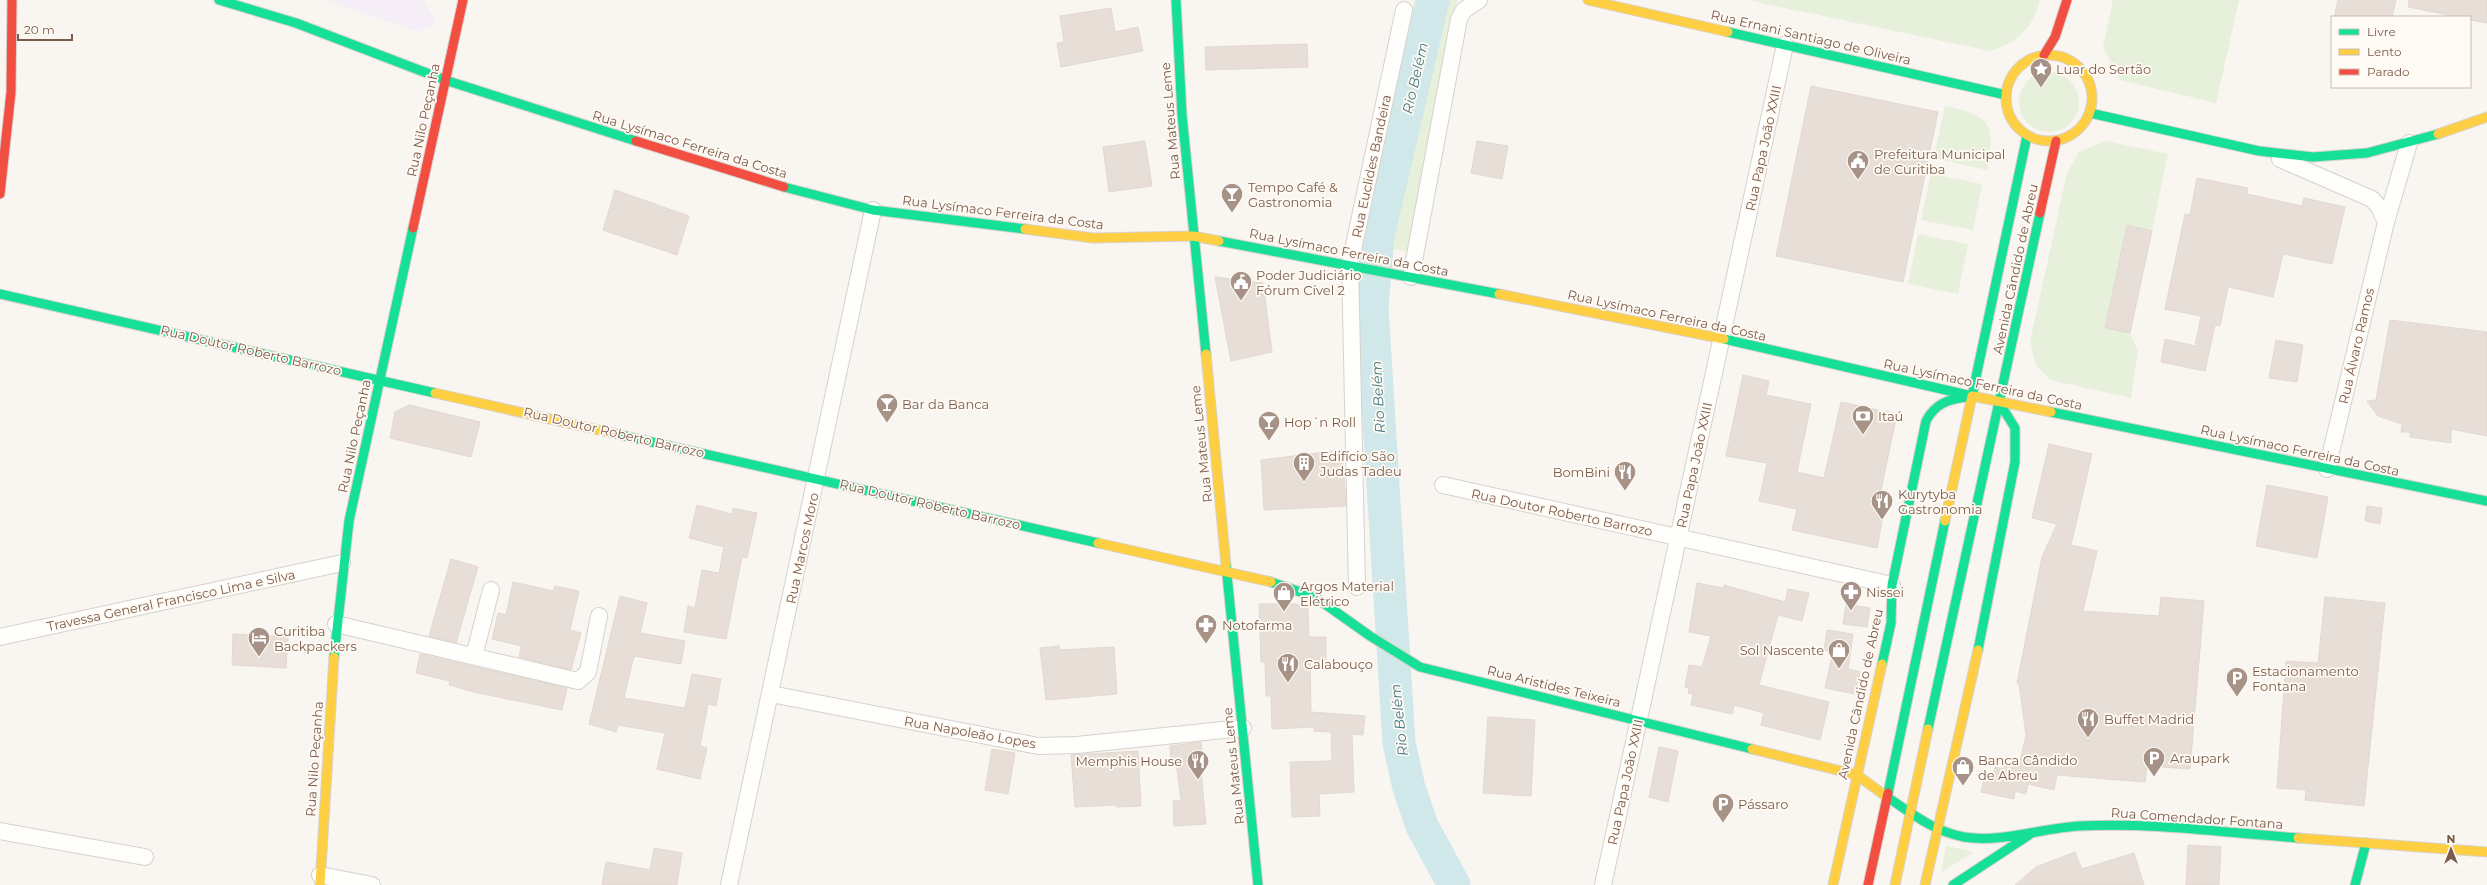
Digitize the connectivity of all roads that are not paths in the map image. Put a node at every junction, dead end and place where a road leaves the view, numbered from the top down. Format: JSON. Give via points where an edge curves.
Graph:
{"nodes":[{"id":1,"x":12,"y":0,"type":"edge"},
{"id":2,"x":219,"y":0,"type":"edge"},
{"id":3,"x":463,"y":0,"type":"edge"},
{"id":4,"x":1176,"y":0,"type":"edge"},
{"id":5,"x":1588,"y":0,"type":"edge"},
{"id":6,"x":2067,"y":0,"type":"edge"},
{"id":7,"x":1474,"y":2,"type":"edge"},
{"id":8,"x":1404,"y":10,"type":"dead end"},
{"id":9,"x":1785,"y":45,"type":"junction"},
{"id":10,"x":2044,"y":55,"type":"junction"},
{"id":11,"x":445,"y":80,"type":"junction"},
{"id":12,"x":2006,"y":95,"type":"junction"},
{"id":13,"x":2090,"y":113,"type":"junction"},
{"id":14,"x":2485,"y":120,"type":"edge"},
{"id":15,"x":2027,"y":136,"type":"junction"},
{"id":16,"x":2056,"y":141,"type":"junction"},
{"id":17,"x":2409,"y":143,"type":"junction"},
{"id":18,"x":2262,"y":152,"type":"junction"},
{"id":19,"x":0,"y":194,"type":"edge"},
{"id":20,"x":873,"y":210,"type":"junction"},
{"id":21,"x":2386,"y":222,"type":"junction"},
{"id":22,"x":1193,"y":236,"type":"junction"},
{"id":23,"x":1357,"y":266,"type":"junction"},
{"id":24,"x":1412,"y":277,"type":"junction"},
{"id":25,"x":0,"y":294,"type":"edge"},
{"id":26,"x":1722,"y":339,"type":"junction"},
{"id":27,"x":380,"y":379,"type":"junction"},
{"id":28,"x":1972,"y":396,"type":"junction"},
{"id":29,"x":1999,"y":402,"type":"junction"},
{"id":30,"x":2327,"y":469,"type":"junction"},
{"id":31,"x":816,"y":478,"type":"junction"},
{"id":32,"x":1443,"y":485,"type":"dead end"},
{"id":33,"x":2487,"y":501,"type":"edge"},
{"id":34,"x":1678,"y":538,"type":"junction"},
{"id":35,"x":342,"y":564,"type":"junction"},
{"id":36,"x":1227,"y":571,"type":"junction"},
{"id":37,"x":1892,"y":585,"type":"junction"},
{"id":38,"x":1357,"y":587,"type":"dead end"},
{"id":39,"x":490,"y":590,"type":"dead end"},
{"id":40,"x":599,"y":616,"type":"dead end"},
{"id":41,"x":336,"y":624,"type":"junction"},
{"id":42,"x":0,"y":637,"type":"edge"},
{"id":43,"x":474,"y":656,"type":"junction"},
{"id":44,"x":771,"y":694,"type":"junction"},
{"id":45,"x":1639,"y":721,"type":"junction"},
{"id":46,"x":1243,"y":728,"type":"junction"},
{"id":47,"x":1857,"y":775,"type":"junction"},
{"id":48,"x":1887,"y":797,"type":"junction"},
{"id":49,"x":1910,"y":812,"type":"junction"},
{"id":50,"x":1937,"y":830,"type":"junction"},
{"id":51,"x":0,"y":831,"type":"edge"},
{"id":52,"x":2033,"y":833,"type":"junction"},
{"id":53,"x":2366,"y":843,"type":"junction"},
{"id":54,"x":2487,"y":852,"type":"edge"},
{"id":55,"x":145,"y":857,"type":"dead end"},
{"id":56,"x":320,"y":880,"type":"edge"},
{"id":57,"x":372,"y":885,"type":"edge"},
{"id":58,"x":729,"y":885,"type":"edge"},
{"id":59,"x":1258,"y":885,"type":"edge"},
{"id":60,"x":1603,"y":885,"type":"edge"},
{"id":61,"x":1833,"y":885,"type":"edge"},
{"id":62,"x":1868,"y":885,"type":"edge"},
{"id":63,"x":1895,"y":885,"type":"edge"},
{"id":64,"x":1925,"y":885,"type":"edge"},
{"id":65,"x":1953,"y":885,"type":"edge"},
{"id":66,"x":2355,"y":885,"type":"edge"}],
"edges":[{"from":1,"to":19,"type":"main road","via":[[11,92]]},
{"from":2,"to":11,"type":"main road","name":"Rua Lysímaco Ferreira da Costa","via":[[296,22]]},
{"from":3,"to":11,"type":"main road","name":"Rua Nilo Peçanha"},
{"from":4,"to":22,"type":"main road","name":"Rua Mateus Leme","via":[[1178,72]]},
{"from":5,"to":9,"type":"main road","name":"Rua Ernani Santiago de Oliveira"},
{"from":6,"to":10,"type":"main road","via":[[2055,37]]},
{"from":7,"to":24,"type":"street","via":[[1459,19]]},
{"from":8,"to":23,"type":"street","name":"Rua Euclides Bandeira"},
{"from":9,"to":12,"type":"main road","name":"Rua Ernani Santiago de Oliveira"},
{"from":9,"to":26,"type":"street","name":"Rua Papa João XXIII"},
{"from":10,"to":12,"type":"main road","via":[[2017,68],[2011,76]]},
{"from":10,"to":13,"type":"main road","via":[[2066,59],[2086,75],[2091,87]]},
{"from":11,"to":20,"type":"main road","name":"Rua Lysímaco Ferreira da Costa","via":[[771,184]]},
{"from":11,"to":27,"type":"main road","name":"Rua Nilo Peçanha"},
{"from":12,"to":15,"type":"main road","via":[[2008,114],[2019,130]]},
{"from":13,"to":16,"type":"main road","via":[[2077,132]]},
{"from":13,"to":18,"type":"main road"},
{"from":14,"to":17,"type":"main road"},
{"from":15,"to":16,"type":"main road"},
{"from":15,"to":28,"type":"main road","name":"Avenida Cândido de Abreu"},
{"from":16,"to":29,"type":"main road","name":"Avenida Cândido de Abreu"},
{"from":17,"to":18,"type":"main road","via":[[2348,156],[2293,156]]},
{"from":17,"to":21,"type":"street","name":"Rua Álvaro Ramos"},
{"from":18,"to":21,"type":"street","via":[[2372,199]]},
{"from":20,"to":22,"type":"main road","name":"Rua Lysímaco Ferreira da Costa","via":[[1093,238]]},
{"from":20,"to":31,"type":"street","name":"Rua Marcos Moro"},
{"from":21,"to":30,"type":"street","name":"Rua Álvaro Ramos"},
{"from":22,"to":23,"type":"main road","name":"Rua Lysímaco Ferreira da Costa"},
{"from":22,"to":36,"type":"main road","name":"Rua Mateus Leme"},
{"from":23,"to":24,"type":"main road","name":"Rua Lysímaco Ferreira da Costa"},
{"from":23,"to":38,"type":"street","name":"Rua Euclides Bandeira"},
{"from":24,"to":26,"type":"main road","name":"Rua Lysímaco Ferreira da Costa"},
{"from":25,"to":27,"type":"main road","name":"Rua Doutor Roberto Barrozo"},
{"from":26,"to":28,"type":"main road","name":"Rua Lysímaco Ferreira da Costa"},
{"from":26,"to":34,"type":"street","name":"Rua Papa João XXIII"},
{"from":27,"to":31,"type":"main road","name":"Rua Doutor Roberto Barrozo"},
{"from":27,"to":35,"type":"main road","name":"Rua Nilo Peçanha"},
{"from":28,"to":29,"type":"main road","name":"Rua Lysímaco Ferreira da Costa"},
{"from":28,"to":37,"type":"main road","name":"Avenida Cândido de Abreu","via":[[1941,402],[1931,410],[1926,420]]},
{"from":28,"to":48,"type":"main road","name":"Avenida Cândido de Abreu"},
{"from":29,"to":30,"type":"main road","name":"Rua Lysímaco Ferreira da Costa"},
{"from":29,"to":49,"type":"main road","name":"Avenida Cândido de Abreu"},
{"from":29,"to":50,"type":"main road","via":[[2015,428],[2015,462],[1986,615]]},
{"from":30,"to":33,"type":"main road","name":"Rua Lysímaco Ferreira da Costa"},
{"from":31,"to":36,"type":"main road","name":"Rua Doutor Roberto Barrozo"},
{"from":31,"to":44,"type":"street","name":"Rua Marcos Moro"},
{"from":32,"to":34,"type":"street","name":"Rua Doutor Roberto Barrozo"},
{"from":34,"to":37,"type":"street","name":"Rua Doutor Roberto Barrozo"},
{"from":34,"to":45,"type":"street","name":"Rua Papa João XXIII"},
{"from":35,"to":41,"type":"main road","name":"Rua Nilo Peçanha"},
{"from":35,"to":42,"type":"street","name":"Travessa General Francisco Lima e Silva"},
{"from":36,"to":45,"type":"main road","name":"Rua Aristides Teixeira","via":[[1293,588],[1315,597],[1420,667]]},
{"from":36,"to":46,"type":"main road","name":"Rua Mateus Leme"},
{"from":37,"to":47,"type":"main road","name":"Avenida Cândido de Abreu","via":[[1891,623]]},
{"from":39,"to":43,"type":"street"},
{"from":40,"to":43,"type":"street","via":[[588,672],[578,681]]},
{"from":41,"to":43,"type":"street"},
{"from":41,"to":56,"type":"main road","name":"Rua Nilo Peçanha"},
{"from":44,"to":46,"type":"street","name":"Rua Napoleão Lopes","via":[[1038,746],[1077,745]]},
{"from":44,"to":58,"type":"street","name":"Rua Marcos Moro"},
{"from":45,"to":47,"type":"main road","name":"Rua Aristides Teixeira"},
{"from":45,"to":60,"type":"street","name":"Rua Papa João XXIII"},
{"from":46,"to":59,"type":"main road","name":"Rua Mateus Leme"},
{"from":47,"to":48,"type":"main road","name":"Rua Aristides Teixeira"},
{"from":47,"to":61,"type":"main road","name":"Avenida Cândido de Abreu"},
{"from":48,"to":49,"type":"main road","name":"Rua Aristides Teixeira"},
{"from":48,"to":62,"type":"main road","name":"Avenida Cândido de Abreu"},
{"from":49,"to":50,"type":"main road","name":"Rua Comendador Fontana"},
{"from":49,"to":63,"type":"main road","name":"Avenida Cândido de Abreu"},
{"from":50,"to":52,"type":"main road","name":"Rua Comendador Fontana","via":[[1980,837]]},
{"from":50,"to":64,"type":"main road"},
{"from":51,"to":55,"type":"street"},
{"from":52,"to":53,"type":"main road","name":"Rua Comendador Fontana","via":[[2078,826],[2119,825]]},
{"from":52,"to":65,"type":"main road"},
{"from":53,"to":54,"type":"main road","name":"Rua Comendador Fontana"},
{"from":53,"to":66,"type":"main road"},
{"from":56,"to":57,"type":"street"}]}
